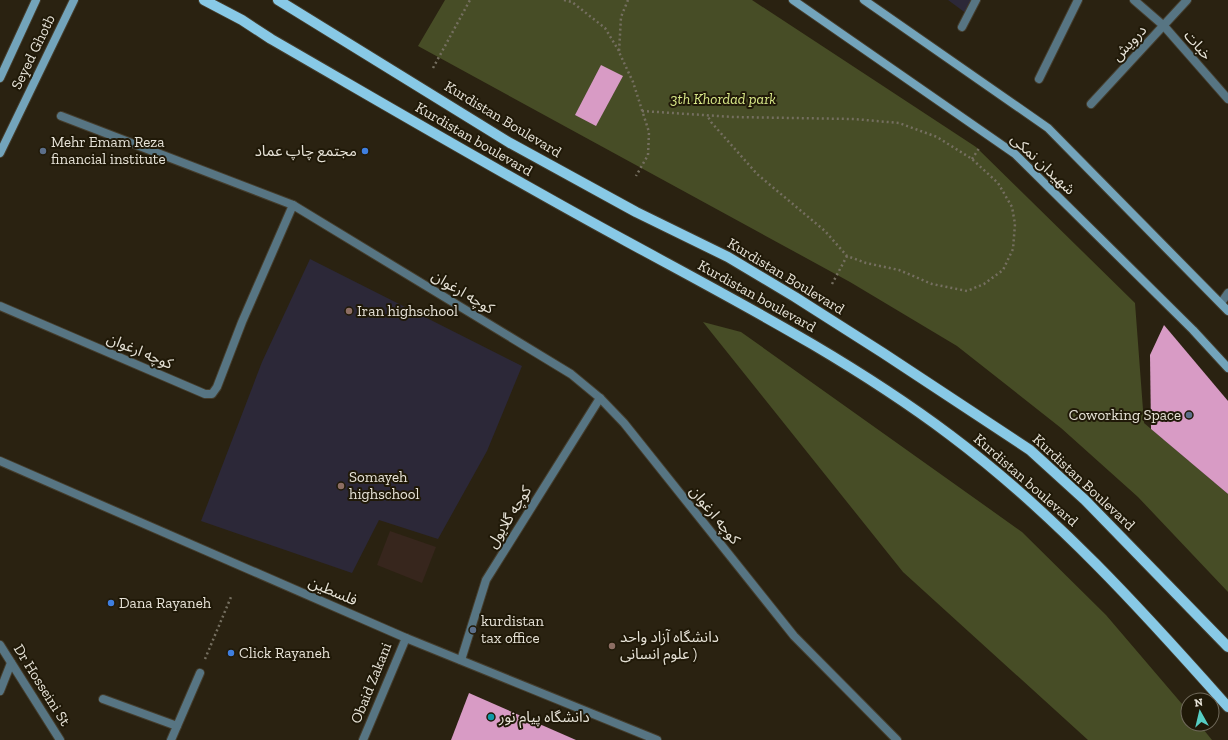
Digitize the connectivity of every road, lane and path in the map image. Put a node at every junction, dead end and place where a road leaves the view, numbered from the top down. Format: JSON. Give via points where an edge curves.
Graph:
{"nodes":[{"id":1,"x":36,"y":0,"type":"edge"},
{"id":2,"x":204,"y":0,"type":"edge"},
{"id":3,"x":278,"y":0,"type":"edge"},
{"id":4,"x":470,"y":0,"type":"edge"},
{"id":5,"x":564,"y":0,"type":"edge"},
{"id":6,"x":628,"y":0,"type":"edge"},
{"id":7,"x":793,"y":0,"type":"edge"},
{"id":8,"x":864,"y":0,"type":"edge"},
{"id":9,"x":976,"y":0,"type":"edge"},
{"id":10,"x":1078,"y":0,"type":"edge"},
{"id":11,"x":1134,"y":0,"type":"edge"},
{"id":12,"x":1187,"y":0,"type":"edge"},
{"id":13,"x":72,"y":3,"type":"edge"},
{"id":14,"x":1164,"y":26,"type":"junction"},
{"id":15,"x":962,"y":27,"type":"dead end"},
{"id":16,"x":619,"y":52,"type":"junction"},
{"id":17,"x":433,"y":68,"type":"dead end"},
{"id":18,"x":0,"y":78,"type":"edge"},
{"id":19,"x":1039,"y":79,"type":"dead end"},
{"id":20,"x":1228,"y":100,"type":"edge"},
{"id":21,"x":1091,"y":104,"type":"dead end"},
{"id":22,"x":642,"y":111,"type":"junction"},
{"id":23,"x":707,"y":115,"type":"junction"},
{"id":24,"x":61,"y":116,"type":"dead end"},
{"id":25,"x":980,"y":146,"type":"dead end"},
{"id":26,"x":0,"y":154,"type":"edge"},
{"id":27,"x":972,"y":159,"type":"junction"},
{"id":28,"x":636,"y":176,"type":"dead end"},
{"id":29,"x":293,"y":205,"type":"junction"},
{"id":30,"x":847,"y":256,"type":"junction"},
{"id":31,"x":832,"y":284,"type":"dead end"},
{"id":32,"x":1228,"y":294,"type":"edge"},
{"id":33,"x":1221,"y":303,"type":"junction"},
{"id":34,"x":0,"y":306,"type":"edge"},
{"id":35,"x":1228,"y":310,"type":"edge"},
{"id":36,"x":1228,"y":368,"type":"edge"},
{"id":37,"x":600,"y":398,"type":"junction"},
{"id":38,"x":0,"y":461,"type":"edge"},
{"id":39,"x":231,"y":597,"type":"dead end"},
{"id":40,"x":406,"y":638,"type":"junction"},
{"id":41,"x":0,"y":646,"type":"edge"},
{"id":42,"x":1228,"y":647,"type":"edge"},
{"id":43,"x":461,"y":660,"type":"junction"},
{"id":44,"x":11,"y":663,"type":"junction"},
{"id":45,"x":200,"y":673,"type":"joint"},
{"id":46,"x":0,"y":691,"type":"edge"},
{"id":47,"x":103,"y":699,"type":"dead end"},
{"id":48,"x":1228,"y":707,"type":"edge"},
{"id":49,"x":177,"y":726,"type":"junction"},
{"id":50,"x":60,"y":740,"type":"edge"},
{"id":51,"x":171,"y":740,"type":"edge"},
{"id":52,"x":363,"y":740,"type":"edge"},
{"id":53,"x":657,"y":740,"type":"edge"},
{"id":54,"x":897,"y":740,"type":"edge"}],
"edges":[{"from":1,"to":18,"type":"main road","name":"Seyed Ghotb"},
{"from":2,"to":48,"type":"main road","name":"Kurdistan boulevard","via":[[498,171],[805,340],[950,435],[1063,532],[1150,620]]},
{"from":3,"to":42,"type":"main road","name":"Kurdistan Boulevard","via":[[510,143],[636,212],[728,257],[795,297],[1030,450],[1084,500]]},
{"from":4,"to":17,"type":"path"},
{"from":5,"to":16,"type":"path","via":[[572,2],[605,28]]},
{"from":6,"to":16,"type":"path","via":[[621,17]]},
{"from":7,"to":36,"type":"main road","name":"شهیدان نمکی","via":[[1015,154],[1193,330]]},
{"from":8,"to":33,"type":"main road","name":"شهیدان نمکی","via":[[1048,128]]},
{"from":9,"to":15,"type":"street"},
{"from":10,"to":19,"type":"street"},
{"from":11,"to":14,"type":"street","name":"خبات"},
{"from":12,"to":14,"type":"street","name":"درویش"},
{"from":13,"to":26,"type":"main road","name":"Seyed Ghotb"},
{"from":14,"to":20,"type":"street","name":"خبات"},
{"from":14,"to":21,"type":"street","name":"درویش"},
{"from":16,"to":22,"type":"path","via":[[633,82]]},
{"from":22,"to":23,"type":"path"},
{"from":22,"to":28,"type":"path","via":[[649,132],[648,155]]},
{"from":23,"to":27,"type":"path","via":[[854,119],[899,123],[937,137]]},
{"from":23,"to":30,"type":"path","via":[[757,174],[826,231]]},
{"from":24,"to":29,"type":"street"},
{"from":25,"to":27,"type":"path"},
{"from":27,"to":30,"type":"path","via":[[998,183],[1012,207],[1015,224],[1013,250],[1003,270],[984,284],[967,291],[932,284],[899,270]]},
{"from":29,"to":34,"type":"street","name":"کوچه ارغوان","via":[[212,394],[205,394]]},
{"from":29,"to":37,"type":"street","name":"کوچه ارغوان","via":[[571,374]]},
{"from":30,"to":31,"type":"path"},
{"from":32,"to":33,"type":"street"},
{"from":33,"to":35,"type":"main road","name":"شهیدان نمکی"},
{"from":37,"to":43,"type":"street","name":"کوچه گلایول","via":[[486,580]]},
{"from":37,"to":54,"type":"street","name":"کوچه ارغوان","via":[[624,423],[794,636]]},
{"from":38,"to":40,"type":"street","name":"فلسطین"},
{"from":39,"to":45,"type":"path"},
{"from":40,"to":43,"type":"street","name":"فلسطین"},
{"from":40,"to":52,"type":"street","name":"Obaid Zakani"},
{"from":41,"to":44,"type":"street","name":"Dr Hosseini St"},
{"from":43,"to":53,"type":"street","name":"فلسطین"},
{"from":44,"to":46,"type":"street"},
{"from":44,"to":50,"type":"street","name":"Dr Hosseini St"},
{"from":45,"to":49,"type":"street"},
{"from":47,"to":49,"type":"street"},
{"from":49,"to":51,"type":"street"}]}
